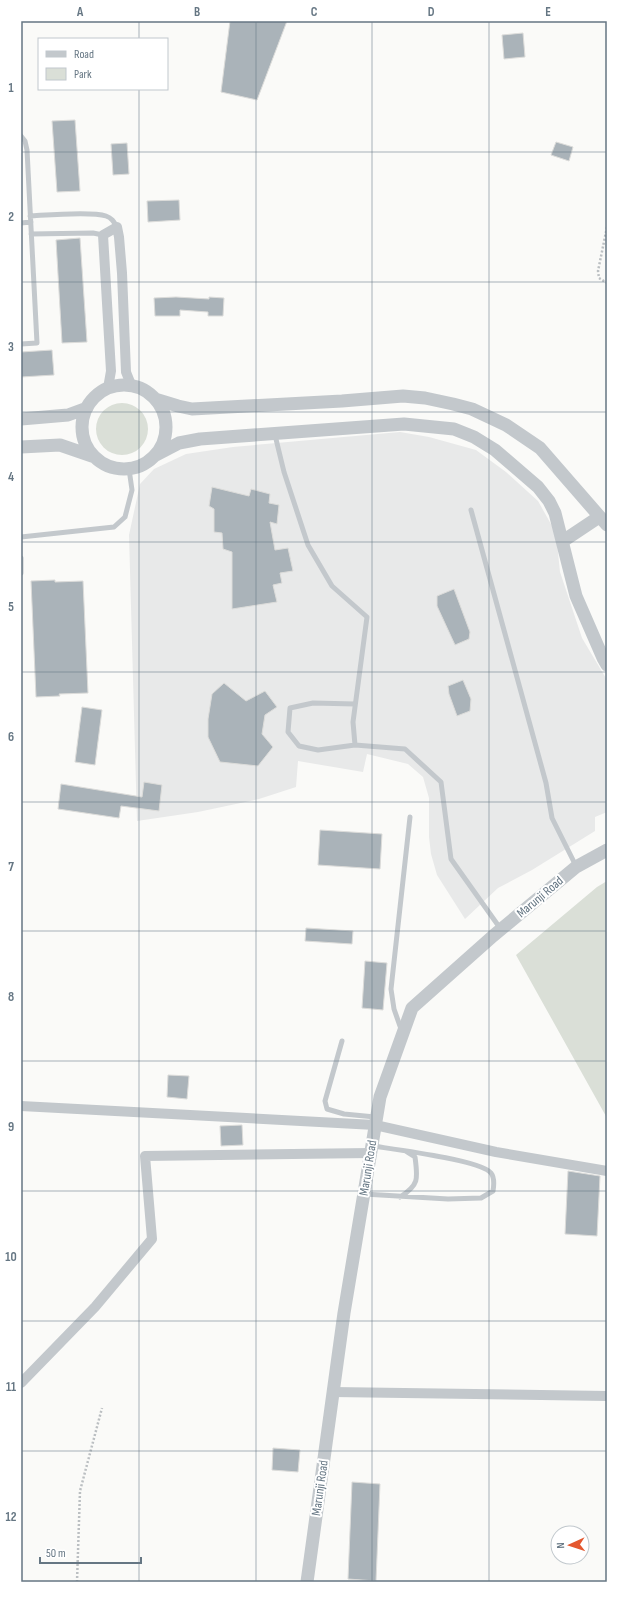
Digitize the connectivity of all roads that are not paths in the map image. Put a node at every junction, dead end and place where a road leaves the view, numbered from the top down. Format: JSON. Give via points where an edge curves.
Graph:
{"nodes":[{"id":1,"x":21,"y":136,"type":"edge"},
{"id":2,"x":30,"y":216,"type":"junction"},
{"id":3,"x":31,"y":222,"type":"junction"},
{"id":4,"x":21,"y":223,"type":"edge"},
{"id":5,"x":117,"y":227,"type":"junction"},
{"id":6,"x":31,"y":234,"type":"junction"},
{"id":7,"x":103,"y":235,"type":"junction"},
{"id":8,"x":21,"y":344,"type":"edge"},
{"id":9,"x":132,"y":386,"type":"junction"},
{"id":10,"x":108,"y":388,"type":"junction"},
{"id":11,"x":155,"y":399,"type":"junction"},
{"id":12,"x":87,"y":408,"type":"junction"},
{"id":13,"x":21,"y":419,"type":"edge"},
{"id":14,"x":275,"y":434,"type":"junction"},
{"id":15,"x":21,"y":447,"type":"edge"},
{"id":16,"x":156,"y":455,"type":"junction"},
{"id":17,"x":92,"y":456,"type":"junction"},
{"id":18,"x":129,"y":469,"type":"junction"},
{"id":19,"x":471,"y":510,"type":"dead end"},
{"id":20,"x":603,"y":521,"type":"edge"},
{"id":21,"x":21,"y":537,"type":"edge"},
{"id":22,"x":563,"y":541,"type":"junction"},
{"id":23,"x":21,"y":558,"type":"edge"},
{"id":24,"x":21,"y":573,"type":"edge"},
{"id":25,"x":607,"y":665,"type":"edge"},
{"id":26,"x":355,"y":704,"type":"junction"},
{"id":27,"x":355,"y":745,"type":"junction"},
{"id":28,"x":410,"y":816,"type":"dead end"},
{"id":29,"x":607,"y":850,"type":"edge"},
{"id":30,"x":576,"y":867,"type":"junction"},
{"id":31,"x":501,"y":930,"type":"junction"},
{"id":32,"x":402,"y":1034,"type":"junction"},
{"id":33,"x":342,"y":1041,"type":"dead end"},
{"id":34,"x":21,"y":1106,"type":"edge"},
{"id":35,"x":376,"y":1121,"type":"junction"},
{"id":36,"x":371,"y":1150,"type":"junction"},
{"id":37,"x":404,"y":1150,"type":"junction"},
{"id":38,"x":607,"y":1171,"type":"edge"},
{"id":39,"x":364,"y":1194,"type":"junction"},
{"id":40,"x":400,"y":1197,"type":"junction"},
{"id":41,"x":21,"y":1383,"type":"edge"},
{"id":42,"x":333,"y":1392,"type":"junction"},
{"id":43,"x":607,"y":1396,"type":"edge"},
{"id":44,"x":307,"y":1582,"type":"edge"}],
"edges":[{"from":1,"to":2,"type":"lane","via":[[27,150]]},
{"from":2,"to":3,"type":"lane"},
{"from":2,"to":5,"type":"lane","via":[[96,214],[114,221]]},
{"from":3,"to":4,"type":"lane"},
{"from":3,"to":6,"type":"lane"},
{"from":5,"to":7,"type":"street"},
{"from":5,"to":9,"type":"street","via":[[122,273],[126,372]]},
{"from":6,"to":7,"type":"lane"},
{"from":6,"to":8,"type":"lane","via":[[37,343]]},
{"from":7,"to":10,"type":"street","via":[[111,371]]},
{"from":9,"to":10,"type":"street","via":[[119,385]]},
{"from":9,"to":11,"type":"street","via":[[142,389]]},
{"from":10,"to":12,"type":"street"},
{"from":11,"to":16,"type":"street","via":[[164,417],[166,428],[165,437]]},
{"from":11,"to":20,"type":"street","via":[[192,409],[403,396],[425,398],[472,409],[506,425],[540,448]]},
{"from":12,"to":13,"type":"street","via":[[68,414]]},
{"from":12,"to":17,"type":"street","via":[[82,424],[84,441]]},
{"from":14,"to":16,"type":"street","via":[[200,439],[179,443]]},
{"from":14,"to":22,"type":"street","via":[[404,424],[454,429],[495,450],[538,487],[555,513]]},
{"from":14,"to":26,"type":"lane","via":[[284,472],[308,545],[332,586],[366,617]]},
{"from":15,"to":17,"type":"street","via":[[60,445]]},
{"from":16,"to":18,"type":"street","via":[[142,466]]},
{"from":17,"to":18,"type":"street","via":[[107,466]]},
{"from":18,"to":21,"type":"lane","via":[[132,490],[125,517],[114,527]]},
{"from":19,"to":30,"type":"lane","via":[[546,783],[552,818]]},
{"from":20,"to":22,"type":"street"},
{"from":22,"to":25,"type":"street","via":[[576,596]]},
{"from":23,"to":24,"type":"lane"},
{"from":26,"to":27,"type":"lane"},
{"from":26,"to":27,"type":"lane","via":[[313,704],[290,708],[288,732],[299,746],[318,750]]},
{"from":27,"to":31,"type":"lane","via":[[405,749],[441,782],[451,859]]},
{"from":28,"to":32,"type":"lane","via":[[391,989]]},
{"from":29,"to":30,"type":"street","name":"Marunji Road"},
{"from":30,"to":31,"type":"street","name":"Marunji Road"},
{"from":31,"to":32,"type":"street","name":"Marunji Road","via":[[412,1008]]},
{"from":32,"to":35,"type":"street","name":"Marunji Road","via":[[380,1097]]},
{"from":33,"to":35,"type":"lane","via":[[325,1101],[327,1109]]},
{"from":34,"to":35,"type":"street"},
{"from":35,"to":36,"type":"street","name":"Marunji Road"},
{"from":35,"to":38,"type":"street","via":[[496,1152]]},
{"from":36,"to":37,"type":"lane"},
{"from":36,"to":39,"type":"street","name":"Marunji Road"},
{"from":36,"to":41,"type":"street","via":[[145,1156],[152,1239],[95,1307]]},
{"from":37,"to":40,"type":"lane","via":[[415,1157],[417,1172],[415,1185]]},
{"from":37,"to":40,"type":"lane","via":[[481,1167],[491,1172],[494,1181],[493,1191],[481,1198]]},
{"from":39,"to":40,"type":"lane"},
{"from":39,"to":42,"type":"street","name":"Marunji Road"},
{"from":42,"to":43,"type":"street"},
{"from":42,"to":44,"type":"street","name":"Marunji Road"}]}
